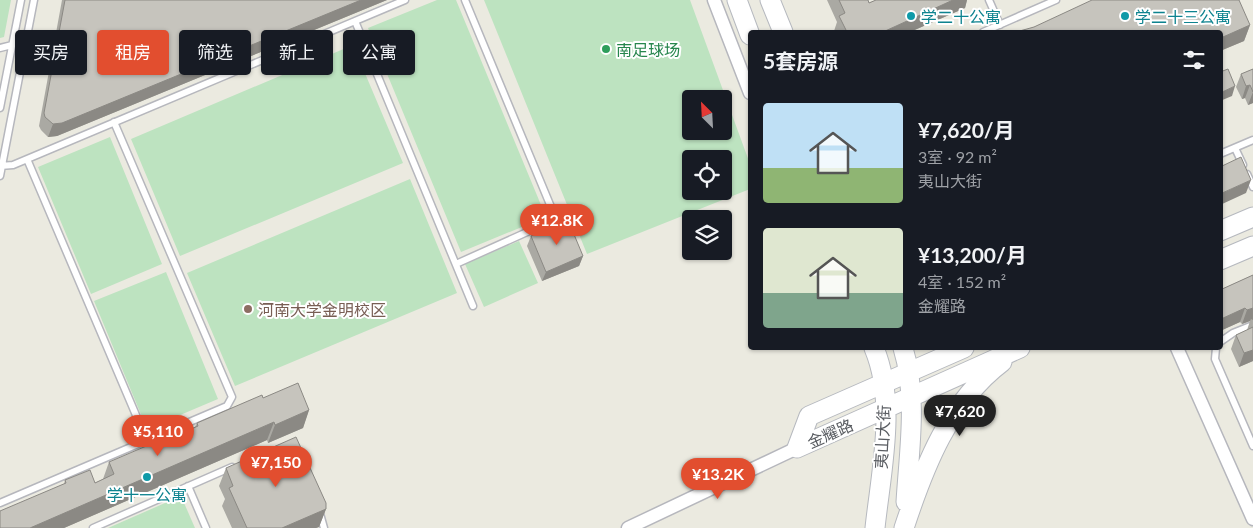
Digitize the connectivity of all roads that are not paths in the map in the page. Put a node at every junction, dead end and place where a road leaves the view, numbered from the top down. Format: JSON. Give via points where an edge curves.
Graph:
{"nodes":[{"id":1,"x":21,"y":0,"type":"edge"},
{"id":2,"x":34,"y":0,"type":"edge"},
{"id":3,"x":405,"y":0,"type":"edge"},
{"id":4,"x":465,"y":0,"type":"edge"},
{"id":5,"x":714,"y":0,"type":"edge"},
{"id":6,"x":737,"y":0,"type":"edge"},
{"id":7,"x":770,"y":0,"type":"edge"},
{"id":8,"x":989,"y":0,"type":"edge"},
{"id":9,"x":1056,"y":0,"type":"edge"},
{"id":10,"x":355,"y":21,"type":"junction"},
{"id":11,"x":1000,"y":25,"type":"junction"},
{"id":12,"x":748,"y":30,"type":"edge"},
{"id":13,"x":782,"y":30,"type":"edge"},
{"id":14,"x":988,"y":30,"type":"edge"},
{"id":15,"x":12,"y":44,"type":"junction"},
{"id":16,"x":0,"y":48,"type":"edge"},
{"id":17,"x":748,"y":88,"type":"edge"},
{"id":18,"x":0,"y":108,"type":"edge"},
{"id":19,"x":114,"y":122,"type":"junction"},
{"id":20,"x":1253,"y":140,"type":"edge"},
{"id":21,"x":1236,"y":148,"type":"junction"},
{"id":22,"x":1223,"y":153,"type":"edge"},
{"id":23,"x":28,"y":158,"type":"junction"},
{"id":24,"x":1,"y":166,"type":"edge"},
{"id":25,"x":0,"y":176,"type":"edge"},
{"id":26,"x":1253,"y":187,"type":"edge"},
{"id":27,"x":1253,"y":217,"type":"edge"},
{"id":28,"x":1223,"y":230,"type":"edge"},
{"id":29,"x":1253,"y":246,"type":"edge"},
{"id":30,"x":1223,"y":259,"type":"edge"},
{"id":31,"x":456,"y":264,"type":"junction"},
{"id":32,"x":474,"y":306,"type":"dead end"},
{"id":33,"x":1253,"y":325,"type":"edge"},
{"id":34,"x":1223,"y":340,"type":"edge"},
{"id":35,"x":874,"y":350,"type":"edge"},
{"id":36,"x":905,"y":350,"type":"edge"},
{"id":37,"x":960,"y":350,"type":"edge"},
{"id":38,"x":1016,"y":350,"type":"edge"},
{"id":39,"x":1017,"y":350,"type":"edge"},
{"id":40,"x":1178,"y":350,"type":"edge"},
{"id":41,"x":1216,"y":350,"type":"edge"},
{"id":42,"x":911,"y":372,"type":"junction"},
{"id":43,"x":883,"y":385,"type":"junction"},
{"id":44,"x":911,"y":397,"type":"junction"},
{"id":45,"x":885,"y":408,"type":"junction"},
{"id":46,"x":147,"y":441,"type":"junction"},
{"id":47,"x":1253,"y":446,"type":"edge"},
{"id":48,"x":797,"y":448,"type":"junction"},
{"id":49,"x":238,"y":464,"type":"edge"},
{"id":50,"x":188,"y":486,"type":"junction"},
{"id":51,"x":0,"y":503,"type":"edge"},
{"id":52,"x":316,"y":503,"type":"edge"},
{"id":53,"x":1253,"y":520,"type":"edge"},
{"id":54,"x":93,"y":528,"type":"edge"},
{"id":55,"x":206,"y":528,"type":"edge"},
{"id":56,"x":324,"y":528,"type":"edge"},
{"id":57,"x":628,"y":528,"type":"edge"},
{"id":58,"x":875,"y":528,"type":"edge"},
{"id":59,"x":904,"y":528,"type":"edge"}],
"edges":[{"from":1,"to":15,"type":"lane"},
{"from":2,"to":24,"type":"lane"},
{"from":3,"to":10,"type":"lane"},
{"from":4,"to":31,"type":"lane","via":[[556,220]]},
{"from":5,"to":17,"type":"street"},
{"from":6,"to":12,"type":"main road"},
{"from":7,"to":13,"type":"main road"},
{"from":8,"to":11,"type":"lane"},
{"from":9,"to":11,"type":"lane"},
{"from":10,"to":19,"type":"lane"},
{"from":10,"to":31,"type":"lane"},
{"from":11,"to":14,"type":"lane"},
{"from":15,"to":16,"type":"lane"},
{"from":15,"to":18,"type":"lane"},
{"from":19,"to":23,"type":"lane"},
{"from":19,"to":46,"type":"lane","via":[[232,397],[228,406]]},
{"from":20,"to":21,"type":"lane"},
{"from":21,"to":22,"type":"lane"},
{"from":21,"to":26,"type":"lane"},
{"from":23,"to":24,"type":"lane"},
{"from":23,"to":46,"type":"lane"},
{"from":24,"to":25,"type":"lane"},
{"from":27,"to":28,"type":"main road"},
{"from":29,"to":30,"type":"main road"},
{"from":31,"to":32,"type":"lane"},
{"from":33,"to":34,"type":"lane"},
{"from":35,"to":43,"type":"main road","name":"夷山大街"},
{"from":36,"to":42,"type":"main road","name":"夷山大街"},
{"from":37,"to":42,"type":"main road","name":"金耀路"},
{"from":38,"to":44,"type":"main road","name":"金耀路"},
{"from":39,"to":59,"type":"main road","via":[[996,366],[958,408],[921,475]]},
{"from":40,"to":53,"type":"street"},
{"from":41,"to":47,"type":"lane","via":[[1215,359]]},
{"from":42,"to":43,"type":"main road","name":"金耀路"},
{"from":42,"to":44,"type":"main road","name":"夷山大街"},
{"from":43,"to":45,"type":"main road","name":"夷山大街"},
{"from":43,"to":48,"type":"main road","name":"金耀路","via":[[809,416]]},
{"from":44,"to":45,"type":"main road","name":"金耀路"},
{"from":44,"to":59,"type":"main road","name":"夷山大街"},
{"from":45,"to":48,"type":"main road","name":"金耀路"},
{"from":45,"to":58,"type":"main road","name":"夷山大街"},
{"from":46,"to":51,"type":"lane"},
{"from":48,"to":57,"type":"street"},
{"from":49,"to":50,"type":"lane"},
{"from":50,"to":54,"type":"lane"},
{"from":50,"to":55,"type":"lane"},
{"from":52,"to":56,"type":"lane"}]}
